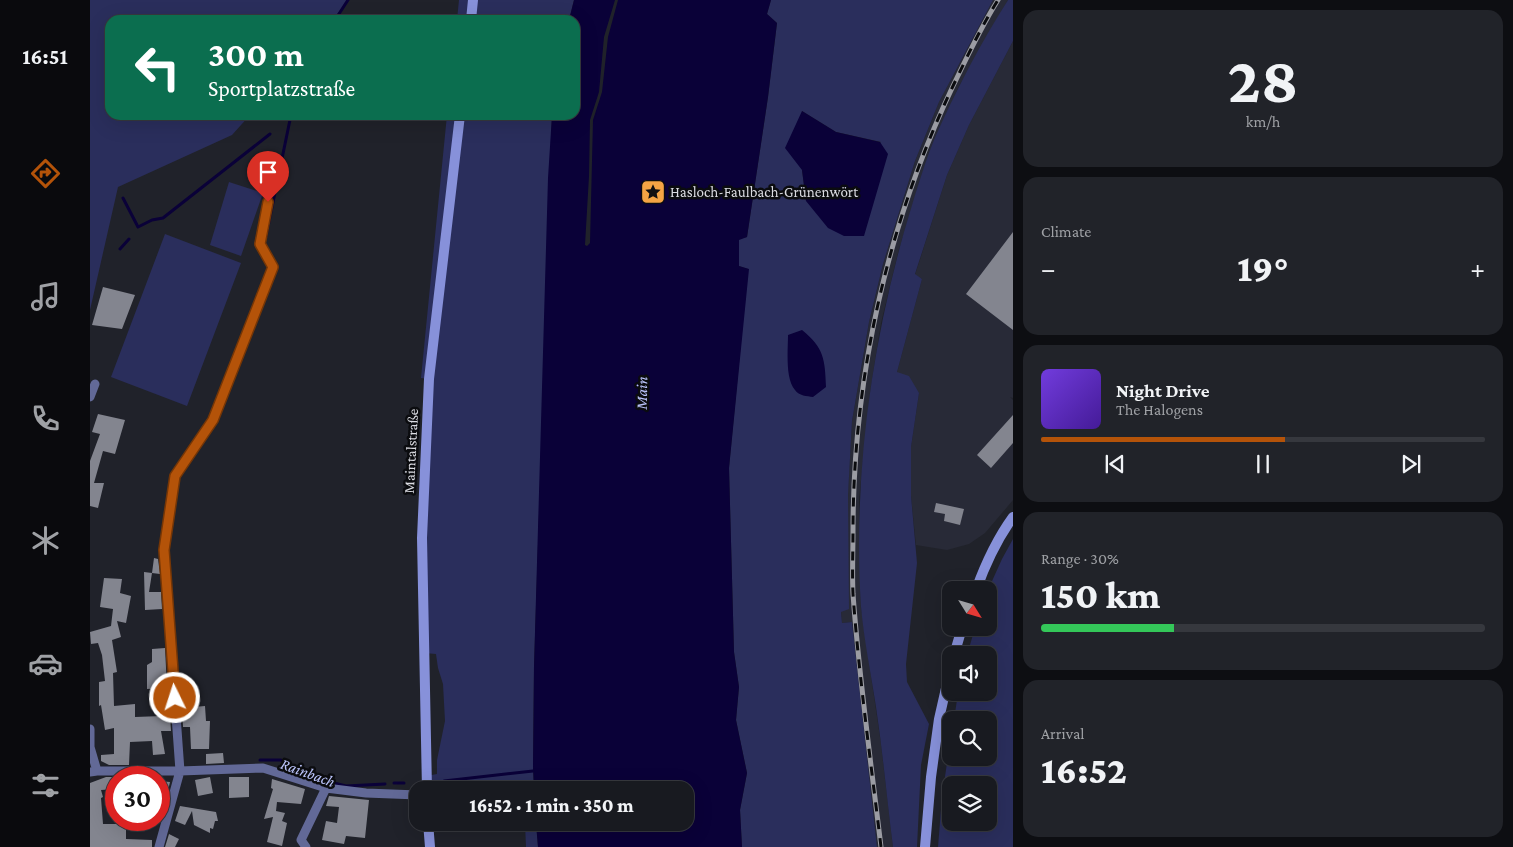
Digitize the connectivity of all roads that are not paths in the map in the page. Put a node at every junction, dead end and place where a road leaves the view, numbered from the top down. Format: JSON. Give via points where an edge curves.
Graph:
{"nodes":[{"id":1,"x":473,"y":0,"type":"edge"},
{"id":2,"x":472,"y":15,"type":"edge"},
{"id":3,"x":459,"y":120,"type":"edge"},
{"id":4,"x":268,"y":202,"type":"dead end"},
{"id":5,"x":95,"y":384,"type":"dead end"},
{"id":6,"x":90,"y":398,"type":"edge"},
{"id":7,"x":1013,"y":517,"type":"edge"},
{"id":8,"x":979,"y":581,"type":"edge"},
{"id":9,"x":943,"y":701,"type":"edge"},
{"id":10,"x":90,"y":729,"type":"edge"},
{"id":11,"x":94,"y":771,"type":"edge"},
{"id":12,"x":180,"y":771,"type":"junction"},
{"id":13,"x":426,"y":781,"type":"edge"},
{"id":14,"x":326,"y":788,"type":"junction"},
{"id":15,"x":409,"y":795,"type":"edge"},
{"id":16,"x":429,"y":831,"type":"edge"},
{"id":17,"x":159,"y":847,"type":"edge"},
{"id":18,"x":306,"y":847,"type":"edge"},
{"id":19,"x":430,"y":847,"type":"edge"},
{"id":20,"x":925,"y":847,"type":"edge"}],
"edges":[{"from":1,"to":2,"type":"main road"},
{"from":3,"to":13,"type":"main road","name":"Maintalstraße","via":[[428,399],[422,538]]},
{"from":4,"to":12,"type":"street","via":[[260,244],[273,267],[213,420],[175,476],[164,550]]},
{"from":5,"to":6,"type":"street"},
{"from":7,"to":8,"type":"main road"},
{"from":9,"to":20,"type":"main road","via":[[931,777]]},
{"from":10,"to":11,"type":"street"},
{"from":11,"to":12,"type":"street"},
{"from":12,"to":14,"type":"street","via":[[264,768]]},
{"from":12,"to":17,"type":"street"},
{"from":14,"to":15,"type":"street"},
{"from":14,"to":18,"type":"street","via":[[302,840]]},
{"from":16,"to":19,"type":"main road"}]}
